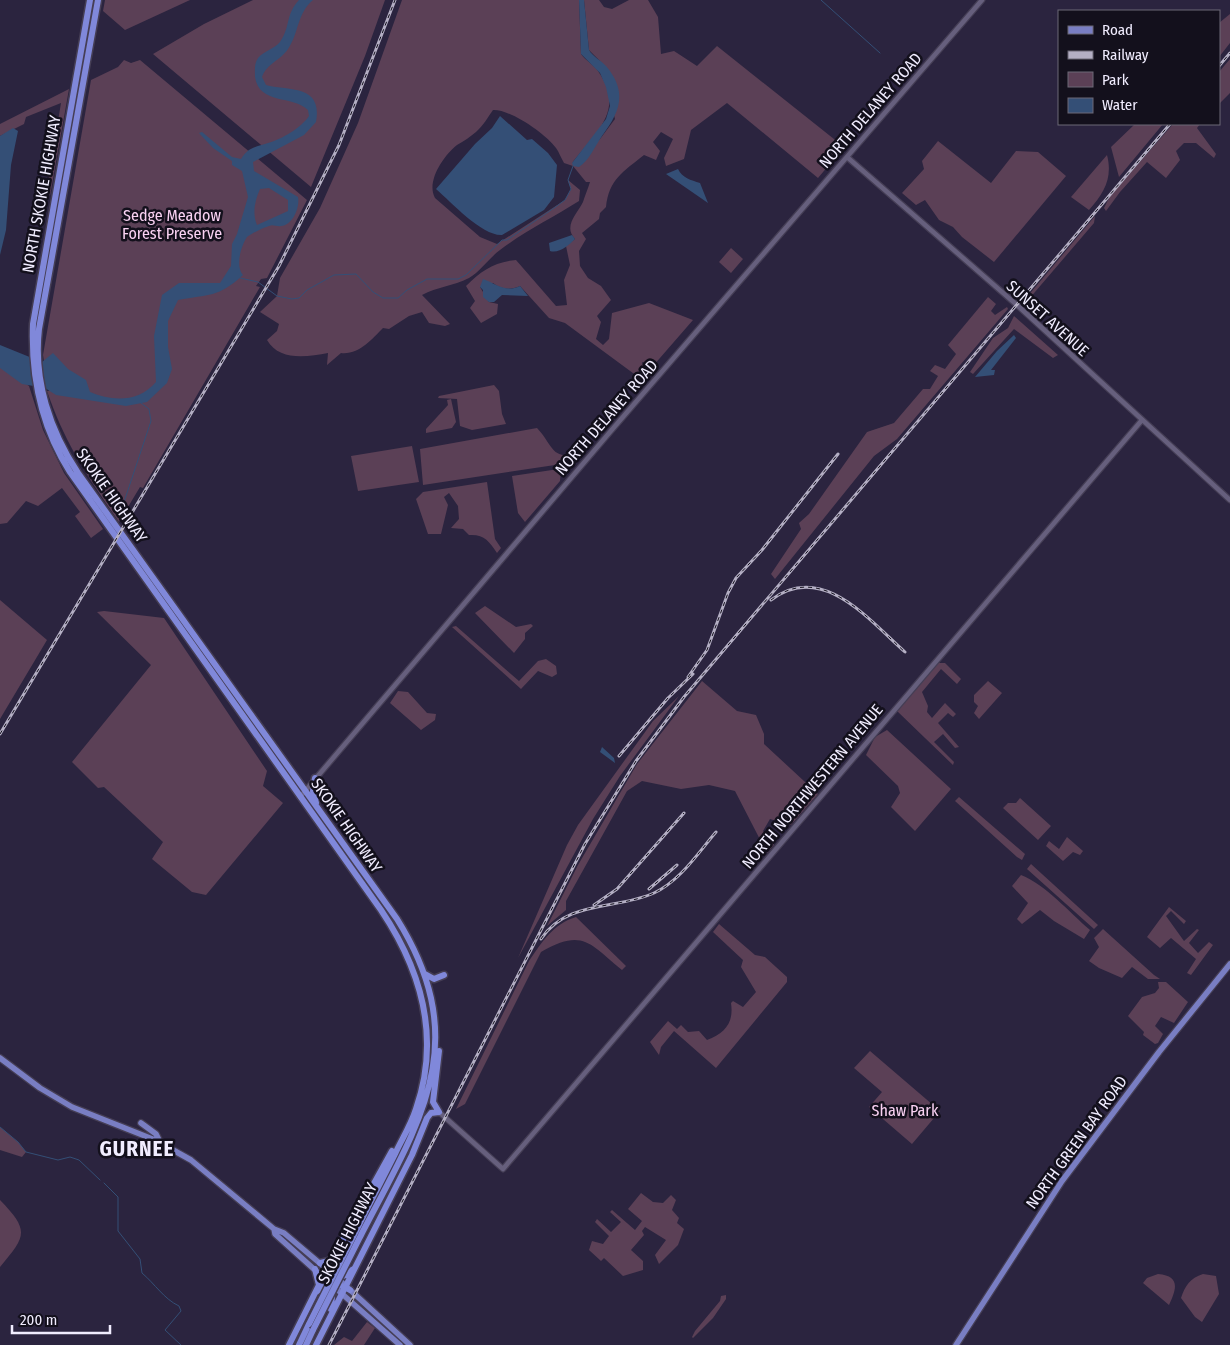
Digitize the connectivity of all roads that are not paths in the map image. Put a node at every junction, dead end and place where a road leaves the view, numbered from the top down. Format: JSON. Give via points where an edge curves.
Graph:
{"nodes":[{"id":1,"x":90,"y":0,"type":"edge"},
{"id":2,"x":98,"y":0,"type":"edge"},
{"id":3,"x":982,"y":0,"type":"edge"},
{"id":4,"x":85,"y":25,"type":"junction"},
{"id":5,"x":92,"y":30,"type":"junction"},
{"id":6,"x":846,"y":157,"type":"junction"},
{"id":7,"x":36,"y":354,"type":"junction"},
{"id":8,"x":40,"y":394,"type":"junction"},
{"id":9,"x":1142,"y":420,"type":"junction"},
{"id":10,"x":1230,"y":500,"type":"edge"},
{"id":11,"x":315,"y":778,"type":"junction"},
{"id":12,"x":305,"y":791,"type":"junction"},
{"id":13,"x":300,"y":797,"type":"junction"},
{"id":14,"x":317,"y":807,"type":"junction"},
{"id":15,"x":1230,"y":964,"type":"edge"},
{"id":16,"x":424,"y":973,"type":"junction"},
{"id":17,"x":444,"y":976,"type":"dead end"},
{"id":18,"x":435,"y":1020,"type":"junction"},
{"id":19,"x":0,"y":1058,"type":"edge"},
{"id":20,"x":424,"y":1108,"type":"junction"},
{"id":21,"x":439,"y":1112,"type":"junction"},
{"id":22,"x":411,"y":1121,"type":"junction"},
{"id":23,"x":141,"y":1123,"type":"dead end"},
{"id":24,"x":160,"y":1142,"type":"junction"},
{"id":25,"x":378,"y":1219,"type":"junction"},
{"id":26,"x":274,"y":1229,"type":"junction"},
{"id":27,"x":358,"y":1235,"type":"junction"},
{"id":28,"x":336,"y":1252,"type":"junction"},
{"id":29,"x":321,"y":1264,"type":"junction"},
{"id":30,"x":315,"y":1269,"type":"junction"},
{"id":31,"x":353,"y":1269,"type":"junction"},
{"id":32,"x":322,"y":1276,"type":"joint"},
{"id":33,"x":339,"y":1285,"type":"junction"},
{"id":34,"x":316,"y":1292,"type":"junction"},
{"id":35,"x":330,"y":1318,"type":"junction"},
{"id":36,"x":311,"y":1327,"type":"junction"},
{"id":37,"x":289,"y":1345,"type":"edge"},
{"id":38,"x":299,"y":1345,"type":"edge"},
{"id":39,"x":306,"y":1345,"type":"edge"},
{"id":40,"x":316,"y":1345,"type":"edge"},
{"id":41,"x":400,"y":1345,"type":"edge"},
{"id":42,"x":410,"y":1345,"type":"edge"},
{"id":43,"x":956,"y":1345,"type":"edge"}],
"edges":[{"from":1,"to":4,"type":"highway","name":"NORTH SKOKIE HIGHWAY"},
{"from":2,"to":5,"type":"highway","name":"NORTH SKOKIE HIGHWAY"},
{"from":3,"to":6,"type":"street","name":"NORTH DELANEY ROAD"},
{"from":4,"to":5,"type":"highway","via":[[90,24]]},
{"from":4,"to":7,"type":"highway","name":"NORTH SKOKIE HIGHWAY","via":[[37,293]]},
{"from":5,"to":7,"type":"highway","name":"NORTH SKOKIE HIGHWAY"},
{"from":6,"to":9,"type":"street","name":"SUNSET AVENUE","via":[[1017,305]]},
{"from":6,"to":11,"type":"street","name":"NORTH DELANEY ROAD"},
{"from":7,"to":8,"type":"highway","name":"SKOKIE HIGHWAY"},
{"from":8,"to":12,"type":"highway","name":"SKOKIE HIGHWAY","via":[[78,473]]},
{"from":8,"to":13,"type":"highway","name":"SKOKIE HIGHWAY","via":[[47,427],[65,464]]},
{"from":9,"to":10,"type":"street","name":"SUNSET AVENUE"},
{"from":9,"to":21,"type":"street","name":"NORTH NORTHWESTERN AVENUE","via":[[503,1169]]},
{"from":11,"to":12,"type":"street","name":"NORTH DELANEY ROAD"},
{"from":11,"to":14,"type":"highway","via":[[313,791]]},
{"from":12,"to":13,"type":"street","name":"NORTH DELANEY ROAD"},
{"from":12,"to":14,"type":"highway","name":"SKOKIE HIGHWAY"},
{"from":13,"to":22,"type":"highway","name":"SKOKIE HIGHWAY","via":[[392,926],[415,972],[424,1009],[427,1052],[420,1097]]},
{"from":14,"to":16,"type":"highway","name":"SKOKIE HIGHWAY","via":[[397,919]]},
{"from":15,"to":43,"type":"main road","name":"NORTH GREEN BAY ROAD","via":[[1062,1181]]},
{"from":16,"to":17,"type":"highway","via":[[434,979]]},
{"from":16,"to":18,"type":"highway","name":"SKOKIE HIGHWAY"},
{"from":18,"to":20,"type":"highway","name":"SKOKIE HIGHWAY","via":[[433,1069]]},
{"from":18,"to":21,"type":"highway","via":[[439,1063],[433,1102]]},
{"from":19,"to":24,"type":"main road","via":[[72,1107]]},
{"from":20,"to":25,"type":"highway","via":[[417,1133]]},
{"from":20,"to":27,"type":"highway","name":"SKOKIE HIGHWAY"},
{"from":21,"to":25,"type":"highway","via":[[431,1113],[427,1118],[412,1155]]},
{"from":22,"to":27,"type":"highway","name":"SKOKIE HIGHWAY"},
{"from":22,"to":28,"type":"highway","via":[[380,1170]]},
{"from":23,"to":24,"type":"main road","via":[[156,1134]]},
{"from":24,"to":26,"type":"main road","via":[[197,1164]]},
{"from":25,"to":31,"type":"highway"},
{"from":26,"to":29,"type":"main road","via":[[284,1233]]},
{"from":26,"to":30,"type":"main road","via":[[274,1234]]},
{"from":27,"to":36,"type":"highway","name":"SKOKIE HIGHWAY","bridge":true},
{"from":28,"to":29,"type":"highway"},
{"from":28,"to":33,"type":"highway"},
{"from":29,"to":33,"type":"highway"},
{"from":30,"to":32,"type":"main road"},
{"from":30,"to":34,"type":"highway","via":[[318,1280]]},
{"from":31,"to":33,"type":"highway"},
{"from":31,"to":33,"type":"highway"},
{"from":32,"to":33,"type":"highway"},
{"from":33,"to":34,"type":"highway","via":[[324,1286]]},
{"from":33,"to":35,"type":"highway"},
{"from":33,"to":35,"type":"highway"},
{"from":33,"to":41,"type":"main road"},
{"from":33,"to":42,"type":"main road"},
{"from":34,"to":37,"type":"highway"},
{"from":35,"to":40,"type":"highway"},
{"from":36,"to":38,"type":"highway","name":"SKOKIE HIGHWAY"},
{"from":36,"to":39,"type":"highway","name":"SKOKIE HIGHWAY"}]}
